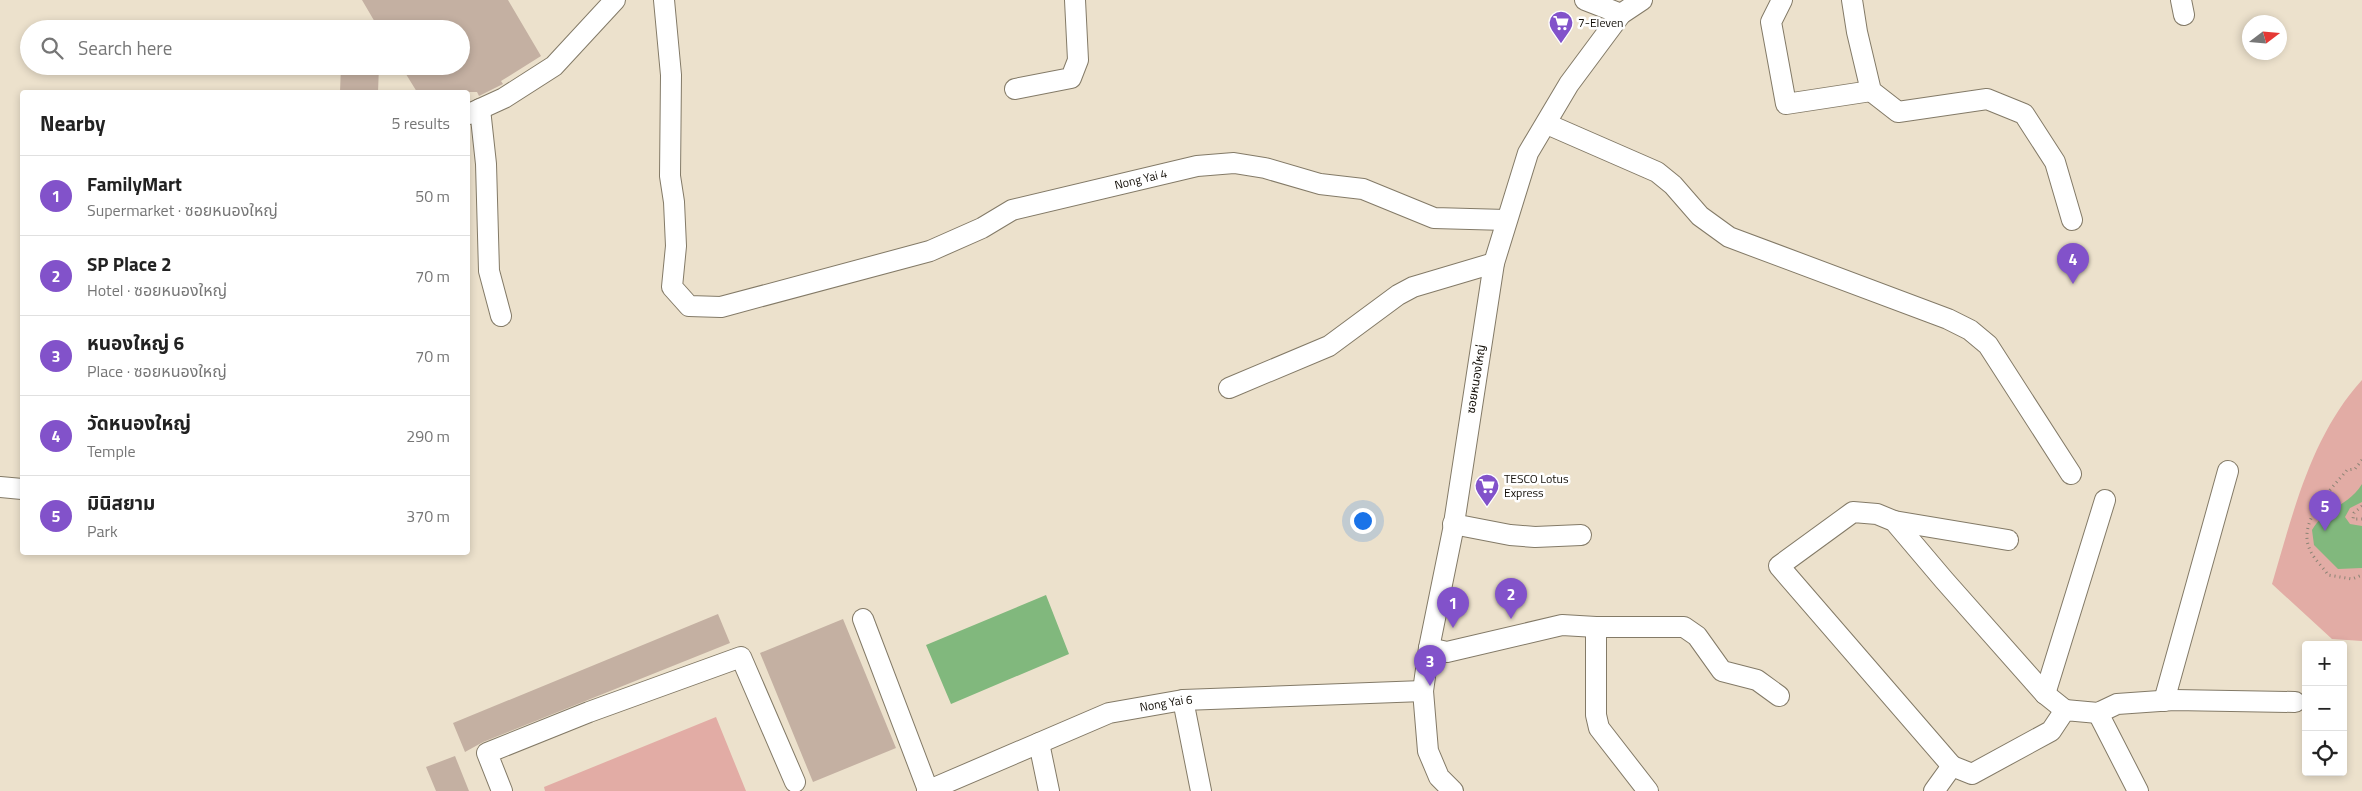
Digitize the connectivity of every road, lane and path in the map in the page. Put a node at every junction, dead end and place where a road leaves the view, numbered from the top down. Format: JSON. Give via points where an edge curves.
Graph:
{"nodes":[{"id":1,"x":615,"y":0,"type":"edge"},
{"id":2,"x":664,"y":0,"type":"edge"},
{"id":3,"x":1075,"y":0,"type":"edge"},
{"id":4,"x":1585,"y":0,"type":"edge"},
{"id":5,"x":1642,"y":0,"type":"edge"},
{"id":6,"x":1782,"y":0,"type":"edge"},
{"id":7,"x":1852,"y":0,"type":"edge"},
{"id":8,"x":1621,"y":14,"type":"junction"},
{"id":9,"x":1015,"y":89,"type":"dead end"},
{"id":10,"x":1871,"y":91,"type":"junction"},
{"id":11,"x":474,"y":112,"type":"edge"},
{"id":12,"x":1547,"y":124,"type":"junction"},
{"id":13,"x":1506,"y":220,"type":"junction"},
{"id":14,"x":2072,"y":220,"type":"dead end"},
{"id":15,"x":1494,"y":263,"type":"junction"},
{"id":16,"x":500,"y":316,"type":"dead end"},
{"id":17,"x":1229,"y":388,"type":"dead end"},
{"id":18,"x":2362,"y":460,"type":"edge"},
{"id":19,"x":2228,"y":471,"type":"dead end"},
{"id":20,"x":2071,"y":474,"type":"dead end"},
{"id":21,"x":0,"y":486,"type":"edge"},
{"id":22,"x":20,"y":488,"type":"edge"},
{"id":23,"x":2105,"y":500,"type":"dead end"},
{"id":24,"x":2362,"y":506,"type":"edge"},
{"id":25,"x":2362,"y":519,"type":"edge"},
{"id":26,"x":1894,"y":521,"type":"junction"},
{"id":27,"x":1453,"y":524,"type":"junction"},
{"id":28,"x":1581,"y":534,"type":"dead end"},
{"id":29,"x":2008,"y":540,"type":"dead end"},
{"id":30,"x":2362,"y":575,"type":"edge"},
{"id":31,"x":863,"y":619,"type":"dead end"},
{"id":32,"x":1596,"y":627,"type":"junction"},
{"id":33,"x":1429,"y":648,"type":"junction"},
{"id":34,"x":1424,"y":691,"type":"junction"},
{"id":35,"x":2045,"y":694,"type":"junction"},
{"id":36,"x":1779,"y":696,"type":"dead end"},
{"id":37,"x":1183,"y":700,"type":"junction"},
{"id":38,"x":2164,"y":701,"type":"junction"},
{"id":39,"x":2295,"y":702,"type":"dead end"},
{"id":40,"x":2065,"y":710,"type":"junction"},
{"id":41,"x":2098,"y":713,"type":"junction"},
{"id":42,"x":1039,"y":743,"type":"junction"},
{"id":43,"x":1952,"y":766,"type":"junction"},
{"id":44,"x":795,"y":782,"type":"dead end"},
{"id":45,"x":933,"y":790,"type":"edge"},
{"id":46,"x":502,"y":791,"type":"edge"},
{"id":47,"x":1049,"y":791,"type":"edge"},
{"id":48,"x":1201,"y":791,"type":"edge"},
{"id":49,"x":1453,"y":791,"type":"edge"},
{"id":50,"x":1648,"y":791,"type":"edge"},
{"id":51,"x":1934,"y":791,"type":"edge"},
{"id":52,"x":2138,"y":791,"type":"edge"}],
"edges":[{"from":1,"to":11,"type":"street","via":[[554,66],[504,98]]},
{"from":2,"to":13,"type":"street","name":"Nong Yai 4","via":[[671,75],[670,176],[676,246],[672,286],[689,306],[720,307],[930,252],[1012,210],[1197,166],[1234,163],[1320,184],[1363,189],[1434,218]]},
{"from":3,"to":9,"type":"street","via":[[1078,60],[1071,78]]},
{"from":4,"to":8,"type":"street"},
{"from":5,"to":8,"type":"street","name":"ซอยหนองใหญ่"},
{"from":6,"to":10,"type":"street","via":[[1771,22],[1786,104]]},
{"from":7,"to":10,"type":"street"},
{"from":8,"to":12,"type":"street","name":"ซอยหนองใหญ่","via":[[1569,84]]},
{"from":10,"to":14,"type":"street","via":[[1898,112],[1987,99],[2024,114],[2055,162]]},
{"from":11,"to":16,"type":"street","via":[[486,164],[489,271]]},
{"from":12,"to":13,"type":"street","name":"ซอยหนองใหญ่","via":[[1528,154]]},
{"from":12,"to":20,"type":"street","via":[[1657,172],[1700,216],[1729,236],[1970,330],[1988,345]]},
{"from":13,"to":15,"type":"street","name":"ซอยหนองใหญ่"},
{"from":15,"to":17,"type":"street","via":[[1413,287],[1330,346]]},
{"from":15,"to":27,"type":"street","name":"ซอยหนองใหญ่"},
{"from":18,"to":30,"type":"path","via":[[2356,469],[2346,470],[2312,516],[2306,532],[2310,551],[2328,574],[2352,579]]},
{"from":19,"to":38,"type":"street"},
{"from":21,"to":22,"type":"street"},
{"from":23,"to":35,"type":"street"},
{"from":24,"to":25,"type":"path","via":[[2354,513],[2353,519]]},
{"from":26,"to":29,"type":"street"},
{"from":26,"to":35,"type":"street"},
{"from":26,"to":43,"type":"street","via":[[1876,514],[1853,512],[1779,566]]},
{"from":27,"to":28,"type":"street","via":[[1535,537]]},
{"from":27,"to":33,"type":"street","name":"ซอยหนองใหญ่"},
{"from":31,"to":45,"type":"street"},
{"from":32,"to":33,"type":"street","via":[[1562,625],[1447,652]]},
{"from":32,"to":36,"type":"street","via":[[1684,627],[1698,636],[1722,670],[1757,680]]},
{"from":32,"to":50,"type":"street","via":[[1596,715],[1600,728]]},
{"from":33,"to":34,"type":"street","name":"ซอยหนองใหญ่"},
{"from":34,"to":37,"type":"street","name":"Nong Yai 6"},
{"from":34,"to":49,"type":"street","name":"ซอยหนองใหญ่","via":[[1428,751],[1439,777]]},
{"from":35,"to":40,"type":"street"},
{"from":37,"to":42,"type":"street","name":"Nong Yai 6","via":[[1109,714]]},
{"from":37,"to":48,"type":"street"},
{"from":38,"to":39,"type":"street"},
{"from":38,"to":41,"type":"street","via":[[2117,704]]},
{"from":40,"to":41,"type":"street"},
{"from":40,"to":43,"type":"street","via":[[2051,731],[1972,774]]},
{"from":41,"to":52,"type":"street"},
{"from":42,"to":45,"type":"street","name":"Nong Yai 6"},
{"from":42,"to":47,"type":"street"},
{"from":43,"to":51,"type":"street"},
{"from":44,"to":46,"type":"street","via":[[741,657],[487,753]]}]}
